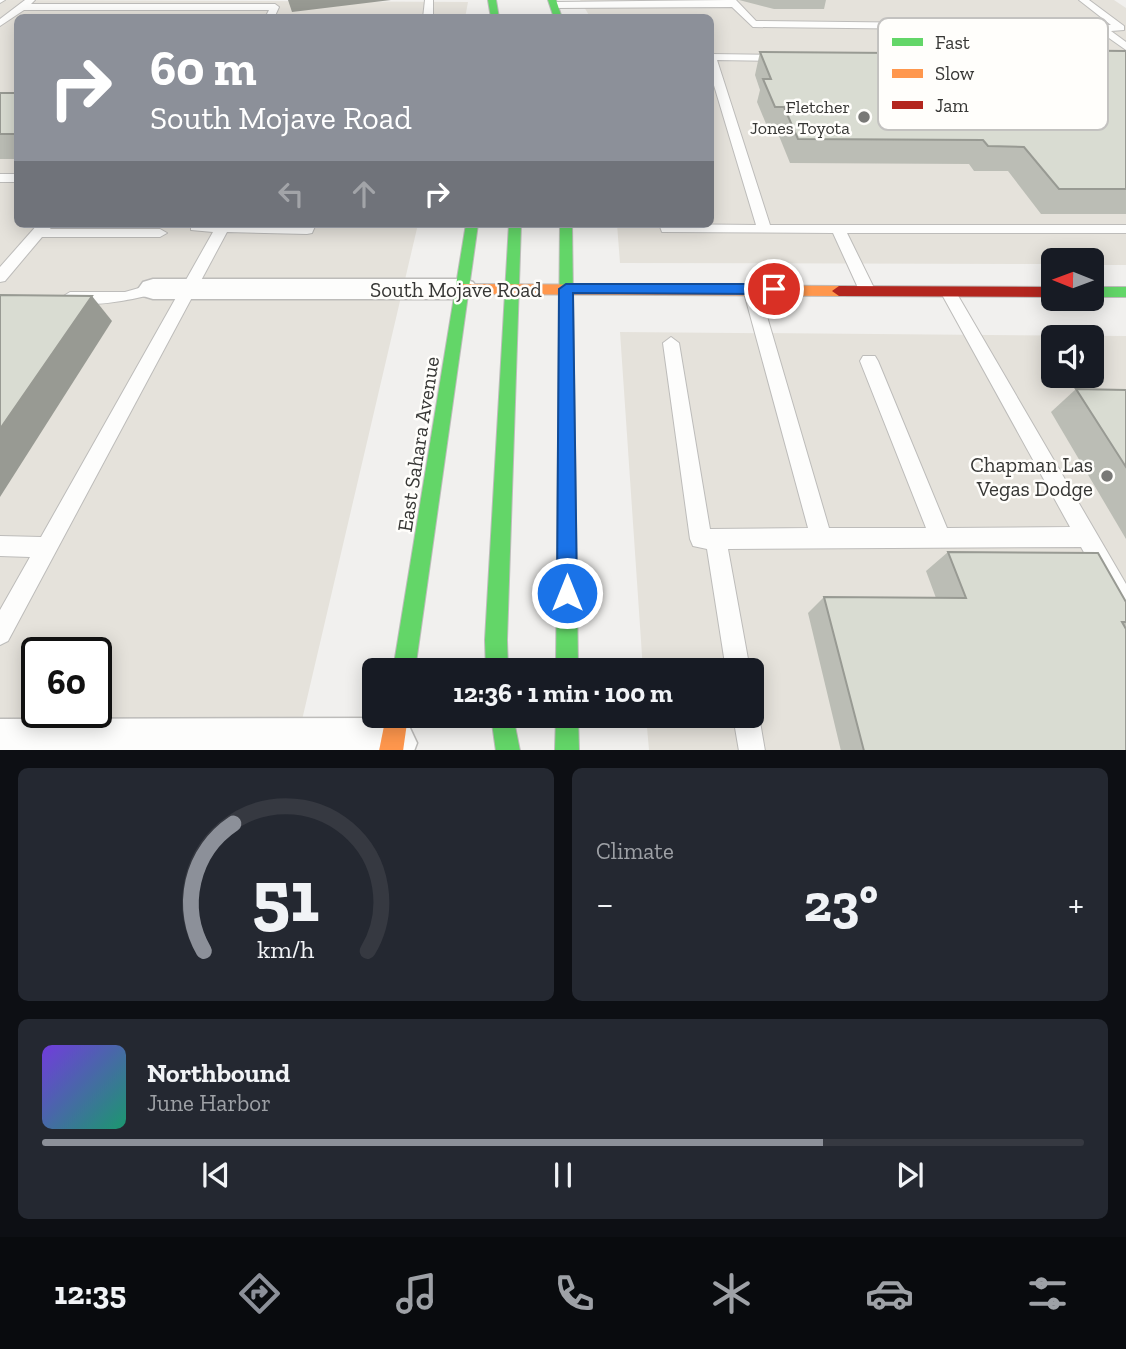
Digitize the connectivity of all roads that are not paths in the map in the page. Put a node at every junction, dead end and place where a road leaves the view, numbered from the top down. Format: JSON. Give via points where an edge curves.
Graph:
{"nodes":[{"id":1,"x":31,"y":0,"type":"edge"},
{"id":2,"x":1083,"y":0,"type":"edge"},
{"id":3,"x":624,"y":2,"type":"edge"},
{"id":4,"x":733,"y":2,"type":"edge"},
{"id":5,"x":276,"y":3,"type":"edge"},
{"id":6,"x":22,"y":7,"type":"junction"},
{"id":7,"x":555,"y":8,"type":"edge"},
{"id":8,"x":0,"y":23,"type":"edge"},
{"id":9,"x":878,"y":25,"type":"edge"},
{"id":10,"x":1108,"y":27,"type":"edge"},
{"id":11,"x":1108,"y":33,"type":"edge"},
{"id":12,"x":1126,"y":47,"type":"edge"},
{"id":13,"x":714,"y":57,"type":"edge"},
{"id":14,"x":794,"y":58,"type":"edge"},
{"id":15,"x":714,"y":67,"type":"edge"},
{"id":16,"x":714,"y":111,"type":"edge"},
{"id":17,"x":728,"y":111,"type":"junction"},
{"id":18,"x":42,"y":228,"type":"edge"},
{"id":19,"x":222,"y":228,"type":"joint"},
{"id":20,"x":308,"y":228,"type":"edge"},
{"id":21,"x":471,"y":228,"type":"edge"},
{"id":22,"x":515,"y":228,"type":"edge"},
{"id":23,"x":566,"y":228,"type":"edge"},
{"id":24,"x":667,"y":228,"type":"edge"},
{"id":25,"x":764,"y":229,"type":"junction"},
{"id":26,"x":838,"y":229,"type":"junction"},
{"id":27,"x":1126,"y":229,"type":"edge"},
{"id":28,"x":160,"y":233,"type":"dead end"},
{"id":29,"x":0,"y":277,"type":"edge"},
{"id":30,"x":153,"y":289,"type":"joint"},
{"id":31,"x":187,"y":289,"type":"junction"},
{"id":32,"x":463,"y":289,"type":"junction"},
{"id":33,"x":511,"y":289,"type":"junction"},
{"id":34,"x":566,"y":289,"type":"junction"},
{"id":35,"x":751,"y":289,"type":"junction"},
{"id":36,"x":867,"y":290,"type":"junction"},
{"id":37,"x":948,"y":291,"type":"junction"},
{"id":38,"x":1041,"y":292,"type":"edge"},
{"id":39,"x":1104,"y":292,"type":"edge"},
{"id":40,"x":1126,"y":292,"type":"edge"},
{"id":41,"x":56,"y":297,"type":"edge"},
{"id":42,"x":671,"y":343,"type":"dead end"},
{"id":43,"x":869,"y":362,"type":"dead end"},
{"id":44,"x":1087,"y":537,"type":"junction"},
{"id":45,"x":821,"y":538,"type":"junction"},
{"id":46,"x":941,"y":538,"type":"junction"},
{"id":47,"x":716,"y":539,"type":"junction"},
{"id":48,"x":0,"y":546,"type":"edge"},
{"id":49,"x":47,"y":547,"type":"junction"},
{"id":50,"x":1126,"y":606,"type":"edge"},
{"id":51,"x":0,"y":634,"type":"edge"},
{"id":52,"x":406,"y":658,"type":"edge"},
{"id":53,"x":497,"y":658,"type":"edge"},
{"id":54,"x":567,"y":658,"type":"edge"},
{"id":55,"x":736,"y":658,"type":"edge"},
{"id":56,"x":504,"y":728,"type":"edge"},
{"id":57,"x":567,"y":728,"type":"edge"},
{"id":58,"x":748,"y":728,"type":"edge"},
{"id":59,"x":393,"y":736,"type":"edge"},
{"id":60,"x":0,"y":744,"type":"edge"},
{"id":61,"x":508,"y":750,"type":"edge"},
{"id":62,"x":567,"y":750,"type":"edge"},
{"id":63,"x":752,"y":750,"type":"edge"}],
"edges":[{"from":1,"to":6,"type":"lane"},
{"from":2,"to":10,"type":"lane","via":[[1121,27]]},
{"from":3,"to":4,"type":"lane"},
{"from":3,"to":7,"type":"lane"},
{"from":4,"to":9,"type":"lane","via":[[753,24]]},
{"from":5,"to":6,"type":"lane"},
{"from":6,"to":8,"type":"lane"},
{"from":11,"to":12,"type":"lane"},
{"from":13,"to":14,"type":"lane"},
{"from":15,"to":17,"type":"lane"},
{"from":16,"to":17,"type":"lane"},
{"from":17,"to":25,"type":"lane"},
{"from":18,"to":28,"type":"lane"},
{"from":18,"to":29,"type":"lane"},
{"from":19,"to":20,"type":"lane"},
{"from":19,"to":31,"type":"lane"},
{"from":21,"to":32,"type":"main road","name":"East Sahara Avenue"},
{"from":22,"to":33,"type":"main road"},
{"from":23,"to":34,"type":"main road"},
{"from":24,"to":25,"type":"lane"},
{"from":25,"to":26,"type":"lane"},
{"from":26,"to":27,"type":"lane"},
{"from":26,"to":36,"type":"lane"},
{"from":30,"to":31,"type":"street","name":"South Mojave Road"},
{"from":30,"to":41,"type":"lane","via":[[125,297]]},
{"from":31,"to":32,"type":"street","name":"South Mojave Road"},
{"from":31,"to":49,"type":"lane"},
{"from":32,"to":33,"type":"main road","name":"South Mojave Road"},
{"from":32,"to":52,"type":"main road","name":"East Sahara Avenue"},
{"from":33,"to":34,"type":"main road","name":"South Mojave Road"},
{"from":33,"to":53,"type":"main road"},
{"from":34,"to":35,"type":"main road","name":"South Mojave Road"},
{"from":34,"to":54,"type":"main road"},
{"from":35,"to":36,"type":"main road","name":"South Mojave Road"},
{"from":35,"to":45,"type":"lane"},
{"from":36,"to":37,"type":"main road","name":"South Mojave Road"},
{"from":37,"to":38,"type":"main road","name":"South Mojave Road"},
{"from":37,"to":44,"type":"lane"},
{"from":39,"to":40,"type":"main road"},
{"from":42,"to":47,"type":"lane","via":[[701,539]]},
{"from":43,"to":46,"type":"lane"},
{"from":44,"to":46,"type":"lane"},
{"from":44,"to":50,"type":"lane"},
{"from":45,"to":46,"type":"lane"},
{"from":45,"to":47,"type":"lane"},
{"from":47,"to":55,"type":"lane"},
{"from":48,"to":49,"type":"lane"},
{"from":49,"to":51,"type":"lane"},
{"from":56,"to":61,"type":"main road"},
{"from":57,"to":62,"type":"main road"},
{"from":58,"to":63,"type":"lane"},
{"from":59,"to":60,"type":"street"}]}
